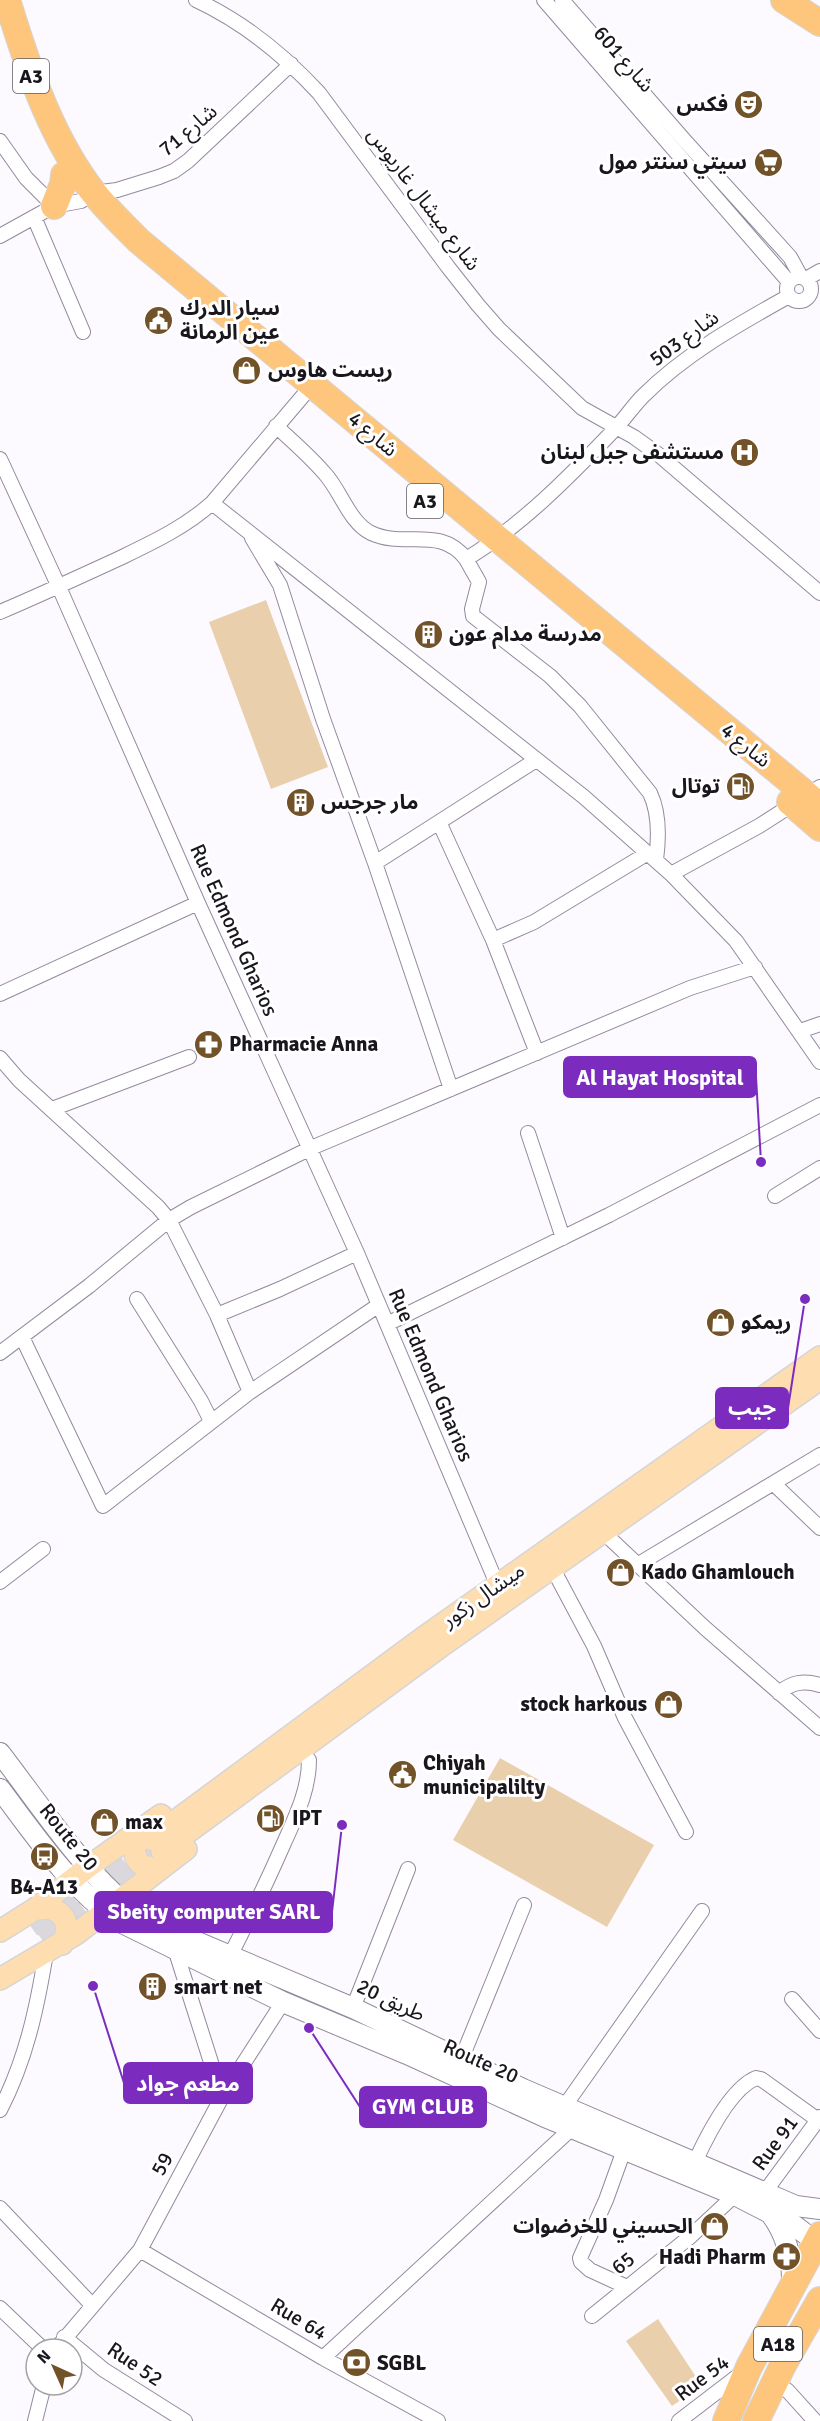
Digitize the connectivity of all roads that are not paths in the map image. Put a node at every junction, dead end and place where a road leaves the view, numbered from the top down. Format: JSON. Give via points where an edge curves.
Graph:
{"nodes":[{"id":1,"x":7,"y":0,"type":"edge"},
{"id":2,"x":196,"y":0,"type":"edge"},
{"id":3,"x":544,"y":0,"type":"edge"},
{"id":4,"x":562,"y":0,"type":"edge"},
{"id":5,"x":789,"y":2,"type":"edge"},
{"id":6,"x":820,"y":23,"type":"edge"},
{"id":7,"x":0,"y":34,"type":"edge"},
{"id":8,"x":291,"y":64,"type":"junction"},
{"id":9,"x":0,"y":141,"type":"edge"},
{"id":10,"x":64,"y":175,"type":"junction"},
{"id":11,"x":87,"y":197,"type":"junction"},
{"id":12,"x":44,"y":212,"type":"junction"},
{"id":13,"x":0,"y":236,"type":"edge"},
{"id":14,"x":820,"y":271,"type":"edge"},
{"id":15,"x":803,"y":284,"type":"edge"},
{"id":16,"x":83,"y":332,"type":"dead end"},
{"id":17,"x":307,"y":390,"type":"junction"},
{"id":18,"x":276,"y":426,"type":"junction"},
{"id":19,"x":616,"y":428,"type":"junction"},
{"id":20,"x":0,"y":459,"type":"edge"},
{"id":21,"x":212,"y":503,"type":"junction"},
{"id":22,"x":248,"y":531,"type":"junction"},
{"id":23,"x":482,"y":549,"type":"junction"},
{"id":24,"x":296,"y":568,"type":"junction"},
{"id":25,"x":280,"y":585,"type":"junction"},
{"id":26,"x":59,"y":587,"type":"junction"},
{"id":27,"x":820,"y":593,"type":"edge"},
{"id":28,"x":0,"y":612,"type":"edge"},
{"id":29,"x":536,"y":760,"type":"junction"},
{"id":30,"x":810,"y":798,"type":"edge"},
{"id":31,"x":439,"y":822,"type":"junction"},
{"id":32,"x":820,"y":828,"type":"edge"},
{"id":33,"x":652,"y":857,"type":"junction"},
{"id":34,"x":375,"y":863,"type":"junction"},
{"id":35,"x":671,"y":874,"type":"junction"},
{"id":36,"x":198,"y":903,"type":"junction"},
{"id":37,"x":493,"y":940,"type":"junction"},
{"id":38,"x":755,"y":967,"type":"junction"},
{"id":39,"x":0,"y":994,"type":"edge"},
{"id":40,"x":820,"y":1024,"type":"edge"},
{"id":41,"x":800,"y":1031,"type":"junction"},
{"id":42,"x":537,"y":1053,"type":"junction"},
{"id":43,"x":189,"y":1057,"type":"dead end"},
{"id":44,"x":0,"y":1058,"type":"edge"},
{"id":45,"x":820,"y":1062,"type":"edge"},
{"id":46,"x":451,"y":1089,"type":"junction"},
{"id":47,"x":820,"y":1105,"type":"edge"},
{"id":48,"x":52,"y":1109,"type":"junction"},
{"id":49,"x":528,"y":1133,"type":"dead end"},
{"id":50,"x":310,"y":1148,"type":"junction"},
{"id":51,"x":820,"y":1168,"type":"edge"},
{"id":52,"x":775,"y":1196,"type":"dead end"},
{"id":53,"x":169,"y":1220,"type":"junction"},
{"id":54,"x":563,"y":1238,"type":"junction"},
{"id":55,"x":357,"y":1253,"type":"junction"},
{"id":56,"x":137,"y":1299,"type":"dead end"},
{"id":57,"x":379,"y":1305,"type":"junction"},
{"id":58,"x":217,"y":1315,"type":"junction"},
{"id":59,"x":387,"y":1324,"type":"junction"},
{"id":60,"x":22,"y":1337,"type":"junction"},
{"id":61,"x":0,"y":1353,"type":"edge"},
{"id":62,"x":820,"y":1357,"type":"edge"},
{"id":63,"x":820,"y":1379,"type":"edge"},
{"id":64,"x":250,"y":1392,"type":"junction"},
{"id":65,"x":211,"y":1421,"type":"junction"},
{"id":66,"x":820,"y":1455,"type":"edge"},
{"id":67,"x":774,"y":1484,"type":"junction"},
{"id":68,"x":820,"y":1528,"type":"edge"},
{"id":69,"x":603,"y":1532,"type":"junction"},
{"id":70,"x":43,"y":1549,"type":"dead end"},
{"id":71,"x":638,"y":1565,"type":"junction"},
{"id":72,"x":553,"y":1569,"type":"junction"},
{"id":73,"x":0,"y":1582,"type":"edge"},
{"id":74,"x":501,"y":1589,"type":"junction"},
{"id":75,"x":820,"y":1686,"type":"edge"},
{"id":76,"x":779,"y":1693,"type":"junction"},
{"id":77,"x":820,"y":1728,"type":"edge"},
{"id":78,"x":0,"y":1753,"type":"edge"},
{"id":79,"x":309,"y":1760,"type":"junction"},
{"id":80,"x":0,"y":1789,"type":"edge"},
{"id":81,"x":686,"y":1832,"type":"dead end"},
{"id":82,"x":158,"y":1844,"type":"junction"},
{"id":83,"x":115,"y":1848,"type":"junction"},
{"id":84,"x":79,"y":1856,"type":"junction"},
{"id":85,"x":408,"y":1869,"type":"dead end"},
{"id":86,"x":62,"y":1870,"type":"junction"},
{"id":87,"x":154,"y":1875,"type":"junction"},
{"id":88,"x":524,"y":1905,"type":"dead end"},
{"id":89,"x":702,"y":1911,"type":"dead end"},
{"id":90,"x":126,"y":1915,"type":"junction"},
{"id":91,"x":49,"y":1929,"type":"junction"},
{"id":92,"x":0,"y":1931,"type":"edge"},
{"id":93,"x":0,"y":1947,"type":"edge"},
{"id":94,"x":176,"y":1952,"type":"junction"},
{"id":95,"x":230,"y":1956,"type":"junction"},
{"id":96,"x":0,"y":1966,"type":"edge"},
{"id":97,"x":0,"y":1979,"type":"edge"},
{"id":98,"x":792,"y":1999,"type":"dead end"},
{"id":99,"x":283,"y":2002,"type":"junction"},
{"id":100,"x":353,"y":2008,"type":"junction"},
{"id":101,"x":820,"y":2031,"type":"edge"},
{"id":102,"x":461,"y":2060,"type":"junction"},
{"id":103,"x":222,"y":2097,"type":"junction"},
{"id":104,"x":564,"y":2107,"type":"junction"},
{"id":105,"x":0,"y":2110,"type":"edge"},
{"id":106,"x":819,"y":2118,"type":"edge"},
{"id":107,"x":572,"y":2128,"type":"junction"},
{"id":108,"x":624,"y":2150,"type":"junction"},
{"id":109,"x":695,"y":2162,"type":"junction"},
{"id":110,"x":764,"y":2193,"type":"junction"},
{"id":111,"x":735,"y":2195,"type":"junction"},
{"id":112,"x":0,"y":2208,"type":"edge"},
{"id":113,"x":812,"y":2208,"type":"edge"},
{"id":114,"x":771,"y":2214,"type":"junction"},
{"id":115,"x":795,"y":2226,"type":"junction"},
{"id":116,"x":819,"y":2240,"type":"edge"},
{"id":117,"x":140,"y":2250,"type":"junction"},
{"id":118,"x":820,"y":2269,"type":"edge"},
{"id":119,"x":792,"y":2286,"type":"junction"},
{"id":120,"x":627,"y":2287,"type":"junction"},
{"id":121,"x":820,"y":2300,"type":"edge"},
{"id":122,"x":92,"y":2305,"type":"junction"},
{"id":123,"x":0,"y":2308,"type":"edge"},
{"id":124,"x":591,"y":2316,"type":"dead end"},
{"id":125,"x":820,"y":2331,"type":"edge"},
{"id":126,"x":30,"y":2337,"type":"edge"},
{"id":127,"x":65,"y":2337,"type":"edge"},
{"id":128,"x":84,"y":2358,"type":"edge"},
{"id":129,"x":323,"y":2358,"type":"junction"},
{"id":130,"x":749,"y":2367,"type":"junction"},
{"id":131,"x":787,"y":2390,"type":"junction"},
{"id":132,"x":42,"y":2397,"type":"edge"},
{"id":133,"x":39,"y":2419,"type":"edge"},
{"id":134,"x":185,"y":2421,"type":"edge"},
{"id":135,"x":438,"y":2421,"type":"edge"},
{"id":136,"x":679,"y":2421,"type":"edge"},
{"id":137,"x":726,"y":2421,"type":"edge"},
{"id":138,"x":739,"y":2421,"type":"edge"},
{"id":139,"x":756,"y":2421,"type":"edge"},
{"id":140,"x":773,"y":2421,"type":"edge"},
{"id":141,"x":815,"y":2421,"type":"edge"}],
"edges":[{"from":1,"to":11,"type":"highway","name":"شارع 4","number":"A3","via":[[37,92]]},
{"from":2,"to":8,"type":"street","name":"شارع ميشال غاريوس","via":[[241,26]]},
{"from":3,"to":15,"type":"street","name":"شارع 601"},
{"from":4,"to":15,"type":"street","name":"شارع 601","via":[[790,257]]},
{"from":5,"to":6,"type":"highway"},
{"from":7,"to":10,"type":"highway","name":"شارع 4","number":"A3","via":[[30,117]]},
{"from":8,"to":11,"type":"street","name":"شارع 71","via":[[174,171]]},
{"from":8,"to":19,"type":"street","name":"شارع ميشال غاريوس","via":[[326,100],[478,305],[574,402]]},
{"from":9,"to":12,"type":"street"},
{"from":10,"to":11,"type":"highway","name":"شارع 4","number":"A3"},
{"from":10,"to":12,"type":"highway","via":[[63,184]]},
{"from":11,"to":12,"type":"street","name":"شارع 71"},
{"from":11,"to":17,"type":"highway","name":"شارع 4","number":"A3"},
{"from":12,"to":13,"type":"street","name":"شارع 71"},
{"from":12,"to":16,"type":"street"},
{"from":14,"to":15,"type":"street","name":"شارع 503"},
{"from":15,"to":19,"type":"street","name":"شارع 503","via":[[689,357],[642,396]]},
{"from":17,"to":18,"type":"street"},
{"from":17,"to":23,"type":"highway","name":"شارع 4","number":"A3"},
{"from":18,"to":21,"type":"street"},
{"from":18,"to":23,"type":"street","via":[[327,475],[363,528],[373,534]]},
{"from":19,"to":23,"type":"street","via":[[557,487]]},
{"from":19,"to":27,"type":"street","name":"شارع ميشال غاريوس","via":[[659,455]]},
{"from":20,"to":26,"type":"street","name":"Rue Edmond Gharios"},
{"from":21,"to":22,"type":"street"},
{"from":21,"to":26,"type":"street","via":[[168,535]]},
{"from":22,"to":24,"type":"street"},
{"from":22,"to":25,"type":"street"},
{"from":23,"to":30,"type":"highway","name":"شارع 4","number":"A3"},
{"from":23,"to":33,"type":"street","via":[[473,616],[550,676],[580,706],[650,793],[658,838]]},
{"from":24,"to":25,"type":"street","via":[[284,575]]},
{"from":24,"to":29,"type":"street"},
{"from":25,"to":34,"type":"street"},
{"from":26,"to":28,"type":"street"},
{"from":26,"to":36,"type":"street","name":"Rue Edmond Gharios"},
{"from":29,"to":31,"type":"street"},
{"from":29,"to":33,"type":"street"},
{"from":30,"to":32,"type":"highway","name":"شارع 4","number":"A3"},
{"from":30,"to":35,"type":"street"},
{"from":31,"to":34,"type":"street"},
{"from":31,"to":37,"type":"street"},
{"from":33,"to":35,"type":"street"},
{"from":33,"to":37,"type":"street","via":[[534,922]]},
{"from":34,"to":46,"type":"street"},
{"from":35,"to":38,"type":"street"},
{"from":36,"to":39,"type":"street"},
{"from":36,"to":50,"type":"street","name":"Rue Edmond Gharios"},
{"from":37,"to":42,"type":"street"},
{"from":38,"to":41,"type":"street"},
{"from":38,"to":42,"type":"street","via":[[690,988]]},
{"from":40,"to":41,"type":"street"},
{"from":41,"to":45,"type":"street"},
{"from":42,"to":46,"type":"street"},
{"from":43,"to":48,"type":"street"},
{"from":44,"to":48,"type":"street"},
{"from":46,"to":50,"type":"street"},
{"from":47,"to":54,"type":"street"},
{"from":48,"to":53,"type":"street"},
{"from":49,"to":54,"type":"street"},
{"from":50,"to":53,"type":"street"},
{"from":50,"to":55,"type":"street","name":"Rue Edmond Gharios"},
{"from":51,"to":52,"type":"street"},
{"from":53,"to":58,"type":"street"},
{"from":53,"to":60,"type":"street"},
{"from":54,"to":59,"type":"street"},
{"from":55,"to":57,"type":"street","name":"Rue Edmond Gharios"},
{"from":55,"to":58,"type":"street"},
{"from":56,"to":65,"type":"street"},
{"from":57,"to":59,"type":"street","name":"Rue Edmond Gharios"},
{"from":57,"to":64,"type":"street"},
{"from":58,"to":64,"type":"street"},
{"from":59,"to":74,"type":"street","name":"Rue Edmond Gharios"},
{"from":60,"to":61,"type":"street"},
{"from":60,"to":65,"type":"street","via":[[103,1506]]},
{"from":62,"to":74,"type":"main road","name":"ميشال زكور"},
{"from":63,"to":69,"type":"main road","name":"ميشال زكور"},
{"from":64,"to":65,"type":"street"},
{"from":66,"to":67,"type":"street"},
{"from":67,"to":68,"type":"street"},
{"from":67,"to":71,"type":"street"},
{"from":69,"to":71,"type":"street"},
{"from":69,"to":72,"type":"main road","name":"ميشال زكور"},
{"from":70,"to":73,"type":"street"},
{"from":71,"to":76,"type":"street"},
{"from":72,"to":74,"type":"main road","name":"ميشال زكور"},
{"from":72,"to":81,"type":"street"},
{"from":74,"to":79,"type":"main road","via":[[471,1637]]},
{"from":74,"to":82,"type":"main road","name":"ميشال زكور"},
{"from":75,"to":76,"type":"street","via":[[800,1682]]},
{"from":76,"to":77,"type":"street"},
{"from":78,"to":84,"type":"main road","name":"طريق 20"},
{"from":79,"to":82,"type":"main road"},
{"from":79,"to":95,"type":"street","via":[[306,1789],[294,1819]]},
{"from":80,"to":86,"type":"main road","name":"Route 20"},
{"from":82,"to":83,"type":"main road"},
{"from":82,"to":87,"type":"main road"},
{"from":83,"to":84,"type":"main road"},
{"from":83,"to":84,"type":"main road","via":[[91,1849]]},
{"from":84,"to":86,"type":"main road"},
{"from":84,"to":90,"type":"main road","name":"طريق 20"},
{"from":85,"to":100,"type":"street"},
{"from":86,"to":90,"type":"main road","name":"Route 20"},
{"from":86,"to":91,"type":"main road"},
{"from":87,"to":90,"type":"main road"},
{"from":87,"to":90,"type":"main road","via":[[144,1900]]},
{"from":88,"to":102,"type":"street"},
{"from":89,"to":104,"type":"street"},
{"from":90,"to":91,"type":"main road"},
{"from":90,"to":91,"type":"main road","via":[[108,1929]]},
{"from":90,"to":94,"type":"main road","name":"Route 20"},
{"from":90,"to":95,"type":"main road","name":"طريق 20"},
{"from":91,"to":92,"type":"main road"},
{"from":91,"to":93,"type":"main road"},
{"from":91,"to":96,"type":"main road"},
{"from":91,"to":97,"type":"main road"},
{"from":91,"to":105,"type":"street","via":[[34,2022]]},
{"from":94,"to":99,"type":"main road","name":"Route 20"},
{"from":94,"to":103,"type":"street"},
{"from":95,"to":100,"type":"main road","name":"طريق 20"},
{"from":98,"to":101,"type":"street"},
{"from":99,"to":103,"type":"street","name":"59"},
{"from":99,"to":107,"type":"main road","name":"Route 20"},
{"from":100,"to":102,"type":"main road","name":"طريق 20"},
{"from":102,"to":104,"type":"main road","name":"طريق 20"},
{"from":103,"to":117,"type":"street","name":"59"},
{"from":104,"to":109,"type":"main road","name":"طريق 20"},
{"from":106,"to":109,"type":"street","via":[[756,2078],[727,2106]]},
{"from":106,"to":110,"type":"street","name":"Rue 91"},
{"from":107,"to":108,"type":"main road","name":"Route 20"},
{"from":107,"to":129,"type":"street"},
{"from":108,"to":111,"type":"main road","name":"Route 20"},
{"from":108,"to":120,"type":"street","via":[[580,2258],[590,2270]]},
{"from":109,"to":110,"type":"main road","name":"طريق 20"},
{"from":110,"to":113,"type":"main road","name":"طريق 20"},
{"from":111,"to":114,"type":"main road","name":"Route 20"},
{"from":111,"to":120,"type":"street","name":"65"},
{"from":112,"to":122,"type":"street"},
{"from":113,"to":115,"type":"main road"},
{"from":114,"to":115,"type":"main road","name":"Route 20"},
{"from":114,"to":119,"type":"main road","via":[[788,2248]]},
{"from":115,"to":116,"type":"main road","name":"Route 20"},
{"from":116,"to":119,"type":"highway"},
{"from":117,"to":122,"type":"street","name":"59"},
{"from":117,"to":129,"type":"street","name":"Rue 64"},
{"from":118,"to":138,"type":"highway","number":"A18"},
{"from":119,"to":130,"type":"highway"},
{"from":120,"to":124,"type":"street","name":"65"},
{"from":121,"to":139,"type":"highway","number":"A18"},
{"from":122,"to":127,"type":"street","name":"59"},
{"from":123,"to":126,"type":"street"},
{"from":125,"to":131,"type":"highway"},
{"from":128,"to":134,"type":"street","name":"Rue 52"},
{"from":129,"to":135,"type":"street","name":"Rue 64"},
{"from":130,"to":136,"type":"street","name":"Rue 54"},
{"from":130,"to":137,"type":"highway"},
{"from":131,"to":140,"type":"highway"},
{"from":131,"to":141,"type":"street"},
{"from":132,"to":133,"type":"street"}]}
